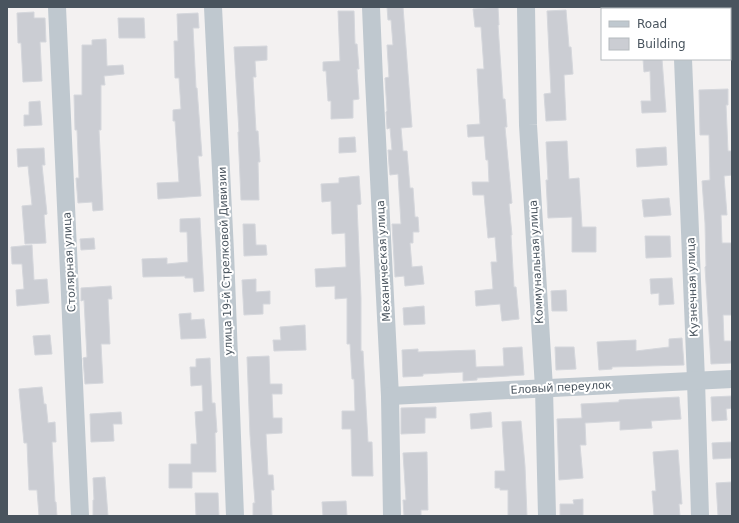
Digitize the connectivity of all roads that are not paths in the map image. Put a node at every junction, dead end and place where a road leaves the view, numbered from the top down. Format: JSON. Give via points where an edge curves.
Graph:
{"nodes":[{"id":1,"x":57,"y":7,"type":"edge"},
{"id":2,"x":213,"y":7,"type":"edge"},
{"id":3,"x":371,"y":7,"type":"edge"},
{"id":4,"x":526,"y":7,"type":"edge"},
{"id":5,"x":683,"y":60,"type":"edge"},
{"id":6,"x":732,"y":379,"type":"edge"},
{"id":7,"x":696,"y":380,"type":"junction"},
{"id":8,"x":544,"y":388,"type":"junction"},
{"id":9,"x":390,"y":396,"type":"junction"},
{"id":10,"x":80,"y":516,"type":"edge"},
{"id":11,"x":235,"y":516,"type":"edge"},
{"id":12,"x":392,"y":516,"type":"edge"},
{"id":13,"x":547,"y":516,"type":"edge"},
{"id":14,"x":700,"y":516,"type":"edge"}],
"edges":[{"from":1,"to":10,"type":"street","name":"Столярная улица"},
{"from":2,"to":11,"type":"street","name":"улица 19-й Стрелковой Дивизии"},
{"from":3,"to":9,"type":"street","name":"Механическая улица"},
{"from":4,"to":8,"type":"street","name":"Коммунальная улица","via":[[528,126]]},
{"from":5,"to":7,"type":"street","name":"Кузнечная улица"},
{"from":6,"to":7,"type":"street","name":"Еловый переулок"},
{"from":7,"to":8,"type":"street","name":"Еловый переулок"},
{"from":7,"to":14,"type":"street","name":"Кузнечная улица"},
{"from":8,"to":9,"type":"street","name":"Еловый переулок"},
{"from":8,"to":13,"type":"street","name":"Коммунальная улица"},
{"from":9,"to":12,"type":"street","name":"Механическая улица"}]}
